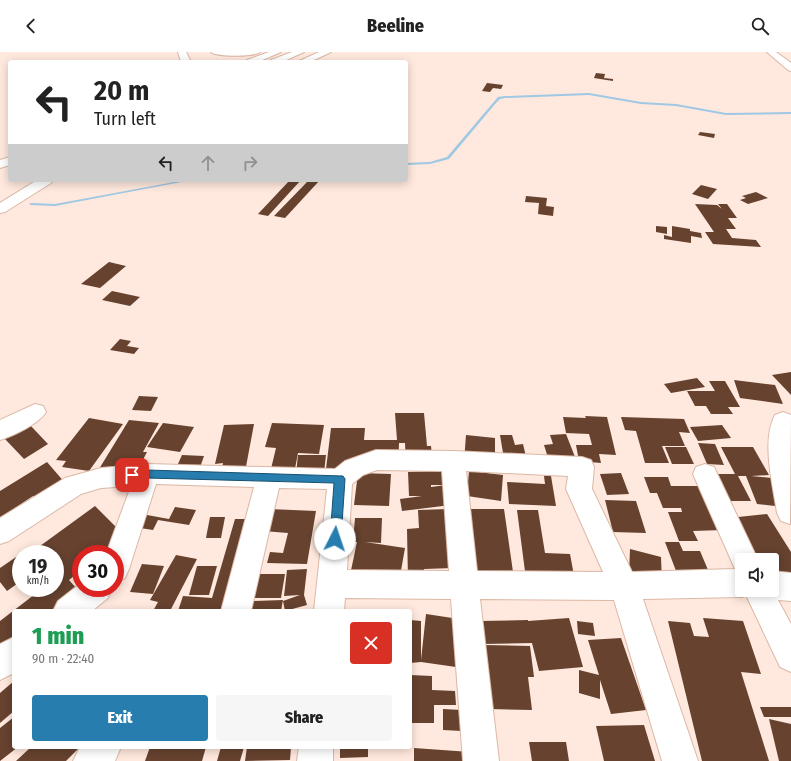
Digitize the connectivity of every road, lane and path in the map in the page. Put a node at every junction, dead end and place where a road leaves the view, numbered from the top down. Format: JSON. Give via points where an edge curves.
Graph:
{"nodes":[{"id":1,"x":215,"y":52,"type":"edge"},
{"id":2,"x":256,"y":52,"type":"edge"},
{"id":3,"x":277,"y":52,"type":"edge"},
{"id":4,"x":300,"y":52,"type":"edge"},
{"id":5,"x":327,"y":52,"type":"edge"},
{"id":6,"x":771,"y":52,"type":"edge"},
{"id":7,"x":255,"y":60,"type":"edge"},
{"id":8,"x":279,"y":60,"type":"edge"},
{"id":9,"x":307,"y":60,"type":"edge"},
{"id":10,"x":791,"y":68,"type":"edge"},
{"id":11,"x":43,"y":182,"type":"edge"},
{"id":12,"x":0,"y":209,"type":"edge"},
{"id":13,"x":36,"y":412,"type":"dead end"},
{"id":14,"x":783,"y":421,"type":"dead end"},
{"id":15,"x":0,"y":431,"type":"edge"},
{"id":16,"x":453,"y":460,"type":"junction"},
{"id":17,"x":147,"y":474,"type":"junction"},
{"id":18,"x":705,"y":474,"type":"dead end"},
{"id":19,"x":269,"y":478,"type":"junction"},
{"id":20,"x":340,"y":479,"type":"junction"},
{"id":21,"x":791,"y":513,"type":"edge"},
{"id":22,"x":0,"y":532,"type":"edge"},
{"id":23,"x":123,"y":545,"type":"edge"},
{"id":24,"x":741,"y":553,"type":"edge"},
{"id":25,"x":735,"y":583,"type":"edge"},
{"id":26,"x":464,"y":586,"type":"junction"},
{"id":27,"x":624,"y":586,"type":"junction"},
{"id":28,"x":779,"y":586,"type":"edge"},
{"id":29,"x":791,"y":587,"type":"edge"},
{"id":30,"x":86,"y":597,"type":"edge"},
{"id":31,"x":762,"y":597,"type":"edge"},
{"id":32,"x":330,"y":598,"type":"edge"},
{"id":33,"x":71,"y":609,"type":"edge"},
{"id":34,"x":236,"y":609,"type":"edge"},
{"id":35,"x":12,"y":655,"type":"edge"},
{"id":36,"x":791,"y":656,"type":"edge"},
{"id":37,"x":0,"y":664,"type":"edge"},
{"id":38,"x":102,"y":749,"type":"edge"},
{"id":39,"x":316,"y":749,"type":"edge"},
{"id":40,"x":91,"y":761,"type":"edge"},
{"id":41,"x":314,"y":761,"type":"edge"},
{"id":42,"x":481,"y":761,"type":"edge"},
{"id":43,"x":680,"y":761,"type":"edge"}],
"edges":[{"from":1,"to":2,"type":"main road"},
{"from":3,"to":7,"type":"main road"},
{"from":4,"to":8,"type":"main road"},
{"from":5,"to":9,"type":"main road"},
{"from":6,"to":10,"type":"main road"},
{"from":11,"to":12,"type":"main road"},
{"from":13,"to":15,"type":"main road"},
{"from":14,"to":21,"type":"main road","via":[[780,450]]},
{"from":16,"to":20,"type":"main road","via":[[376,460],[354,468]]},
{"from":16,"to":26,"type":"main road"},
{"from":16,"to":27,"type":"main road","via":[[582,467],[579,490]]},
{"from":17,"to":19,"type":"main road"},
{"from":17,"to":22,"type":"main road","via":[[101,478],[74,485]]},
{"from":17,"to":23,"type":"main road"},
{"from":18,"to":24,"type":"main road"},
{"from":19,"to":20,"type":"main road"},
{"from":19,"to":34,"type":"main road"},
{"from":20,"to":32,"type":"main road"},
{"from":25,"to":27,"type":"main road"},
{"from":26,"to":27,"type":"main road"},
{"from":26,"to":32,"type":"main road"},
{"from":26,"to":42,"type":"main road"},
{"from":27,"to":43,"type":"main road"},
{"from":28,"to":29,"type":"main road"},
{"from":30,"to":33,"type":"main road"},
{"from":31,"to":36,"type":"main road"},
{"from":35,"to":37,"type":"main road"},
{"from":38,"to":40,"type":"main road"},
{"from":39,"to":41,"type":"main road"}]}
